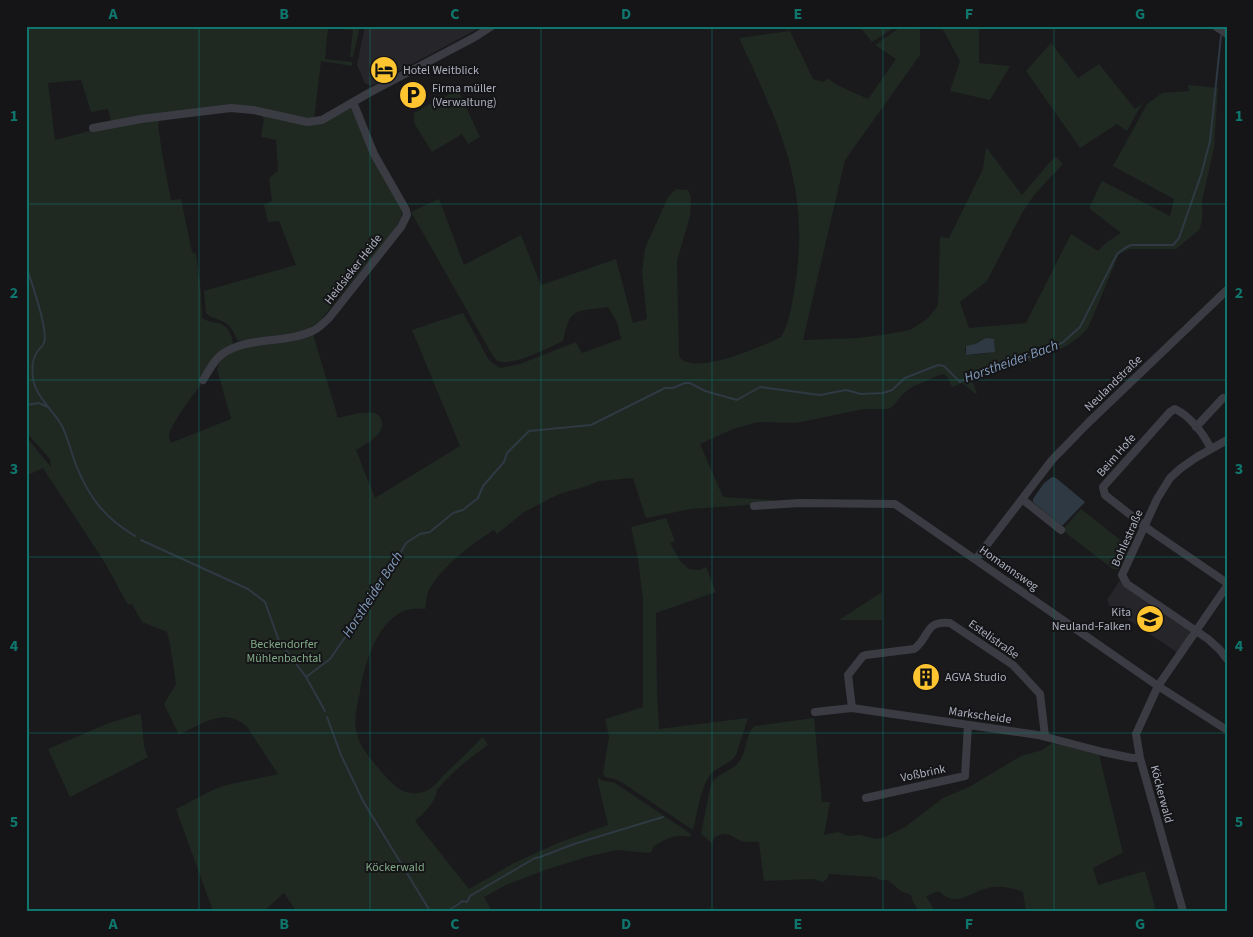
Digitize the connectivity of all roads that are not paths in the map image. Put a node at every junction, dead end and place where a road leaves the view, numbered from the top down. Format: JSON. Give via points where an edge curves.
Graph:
{"nodes":[{"id":1,"x":492,"y":26,"type":"edge"},
{"id":2,"x":1215,"y":26,"type":"edge"},
{"id":3,"x":1227,"y":34,"type":"edge"},
{"id":4,"x":353,"y":102,"type":"junction"},
{"id":5,"x":93,"y":128,"type":"dead end"},
{"id":6,"x":1227,"y":290,"type":"edge"},
{"id":7,"x":203,"y":380,"type":"dead end"},
{"id":8,"x":1223,"y":398,"type":"dead end"},
{"id":9,"x":1196,"y":427,"type":"junction"},
{"id":10,"x":1227,"y":440,"type":"edge"},
{"id":11,"x":1212,"y":449,"type":"junction"},
{"id":12,"x":1022,"y":499,"type":"junction"},
{"id":13,"x":754,"y":506,"type":"dead end"},
{"id":14,"x":1146,"y":526,"type":"junction"},
{"id":15,"x":1061,"y":530,"type":"dead end"},
{"id":16,"x":976,"y":559,"type":"junction"},
{"id":17,"x":1227,"y":585,"type":"edge"},
{"id":18,"x":1197,"y":631,"type":"junction"},
{"id":19,"x":1227,"y":660,"type":"edge"},
{"id":20,"x":1158,"y":686,"type":"junction"},
{"id":21,"x":852,"y":708,"type":"junction"},
{"id":22,"x":815,"y":712,"type":"dead end"},
{"id":23,"x":968,"y":725,"type":"junction"},
{"id":24,"x":1227,"y":730,"type":"edge"},
{"id":25,"x":1045,"y":736,"type":"junction"},
{"id":26,"x":1140,"y":758,"type":"junction"},
{"id":27,"x":866,"y":798,"type":"dead end"},
{"id":28,"x":1183,"y":911,"type":"edge"}],
"edges":[{"from":1,"to":4,"type":"street"},
{"from":2,"to":3,"type":"street"},
{"from":4,"to":5,"type":"street","via":[[315,122],[230,108]]},
{"from":4,"to":7,"type":"street","name":"Heidsieker Heide","via":[[374,154],[406,210],[401,227],[320,326],[310,333],[228,350],[217,358]]},
{"from":6,"to":12,"type":"street","name":"Neulandstraße","via":[[1088,423],[1052,460]]},
{"from":8,"to":9,"type":"street"},
{"from":9,"to":11,"type":"street","name":"Beim Hofe"},
{"from":9,"to":14,"type":"street","name":"Beim Hofe","via":[[1181,412],[1175,409],[1170,412],[1104,487],[1105,495]]},
{"from":10,"to":11,"type":"street","name":"Bohlestraße"},
{"from":11,"to":14,"type":"street","name":"Bohlestraße","via":[[1180,468],[1170,478]]},
{"from":12,"to":15,"type":"street"},
{"from":12,"to":16,"type":"street","name":"Neulandstraße"},
{"from":13,"to":16,"type":"street","name":"Homannsweg","via":[[895,504]]},
{"from":14,"to":17,"type":"street","name":"Beim Hofe"},
{"from":14,"to":18,"type":"street","name":"Bohlestraße","via":[[1124,570],[1123,579]]},
{"from":16,"to":20,"type":"street","name":"Homannsweg"},
{"from":17,"to":18,"type":"street","name":"Köckerwald"},
{"from":18,"to":19,"type":"street","name":"Bohlestraße","via":[[1216,645]]},
{"from":18,"to":20,"type":"street","name":"Köckerwald"},
{"from":20,"to":24,"type":"street","name":"Homannsweg"},
{"from":20,"to":26,"type":"street","name":"Köckerwald","via":[[1136,734]]},
{"from":21,"to":22,"type":"street","name":"Markscheide"},
{"from":21,"to":23,"type":"street","name":"Markscheide"},
{"from":21,"to":25,"type":"street","name":"Estelistraße","via":[[848,675],[863,656],[914,649],[933,624],[941,622],[950,624],[1013,665],[1040,694]]},
{"from":23,"to":25,"type":"street","name":"Markscheide"},
{"from":23,"to":27,"type":"street","name":"Voßbrink","via":[[965,776]]},
{"from":25,"to":26,"type":"street","name":"Markscheide","via":[[1103,752]]},
{"from":26,"to":28,"type":"street","name":"Köckerwald"}]}
